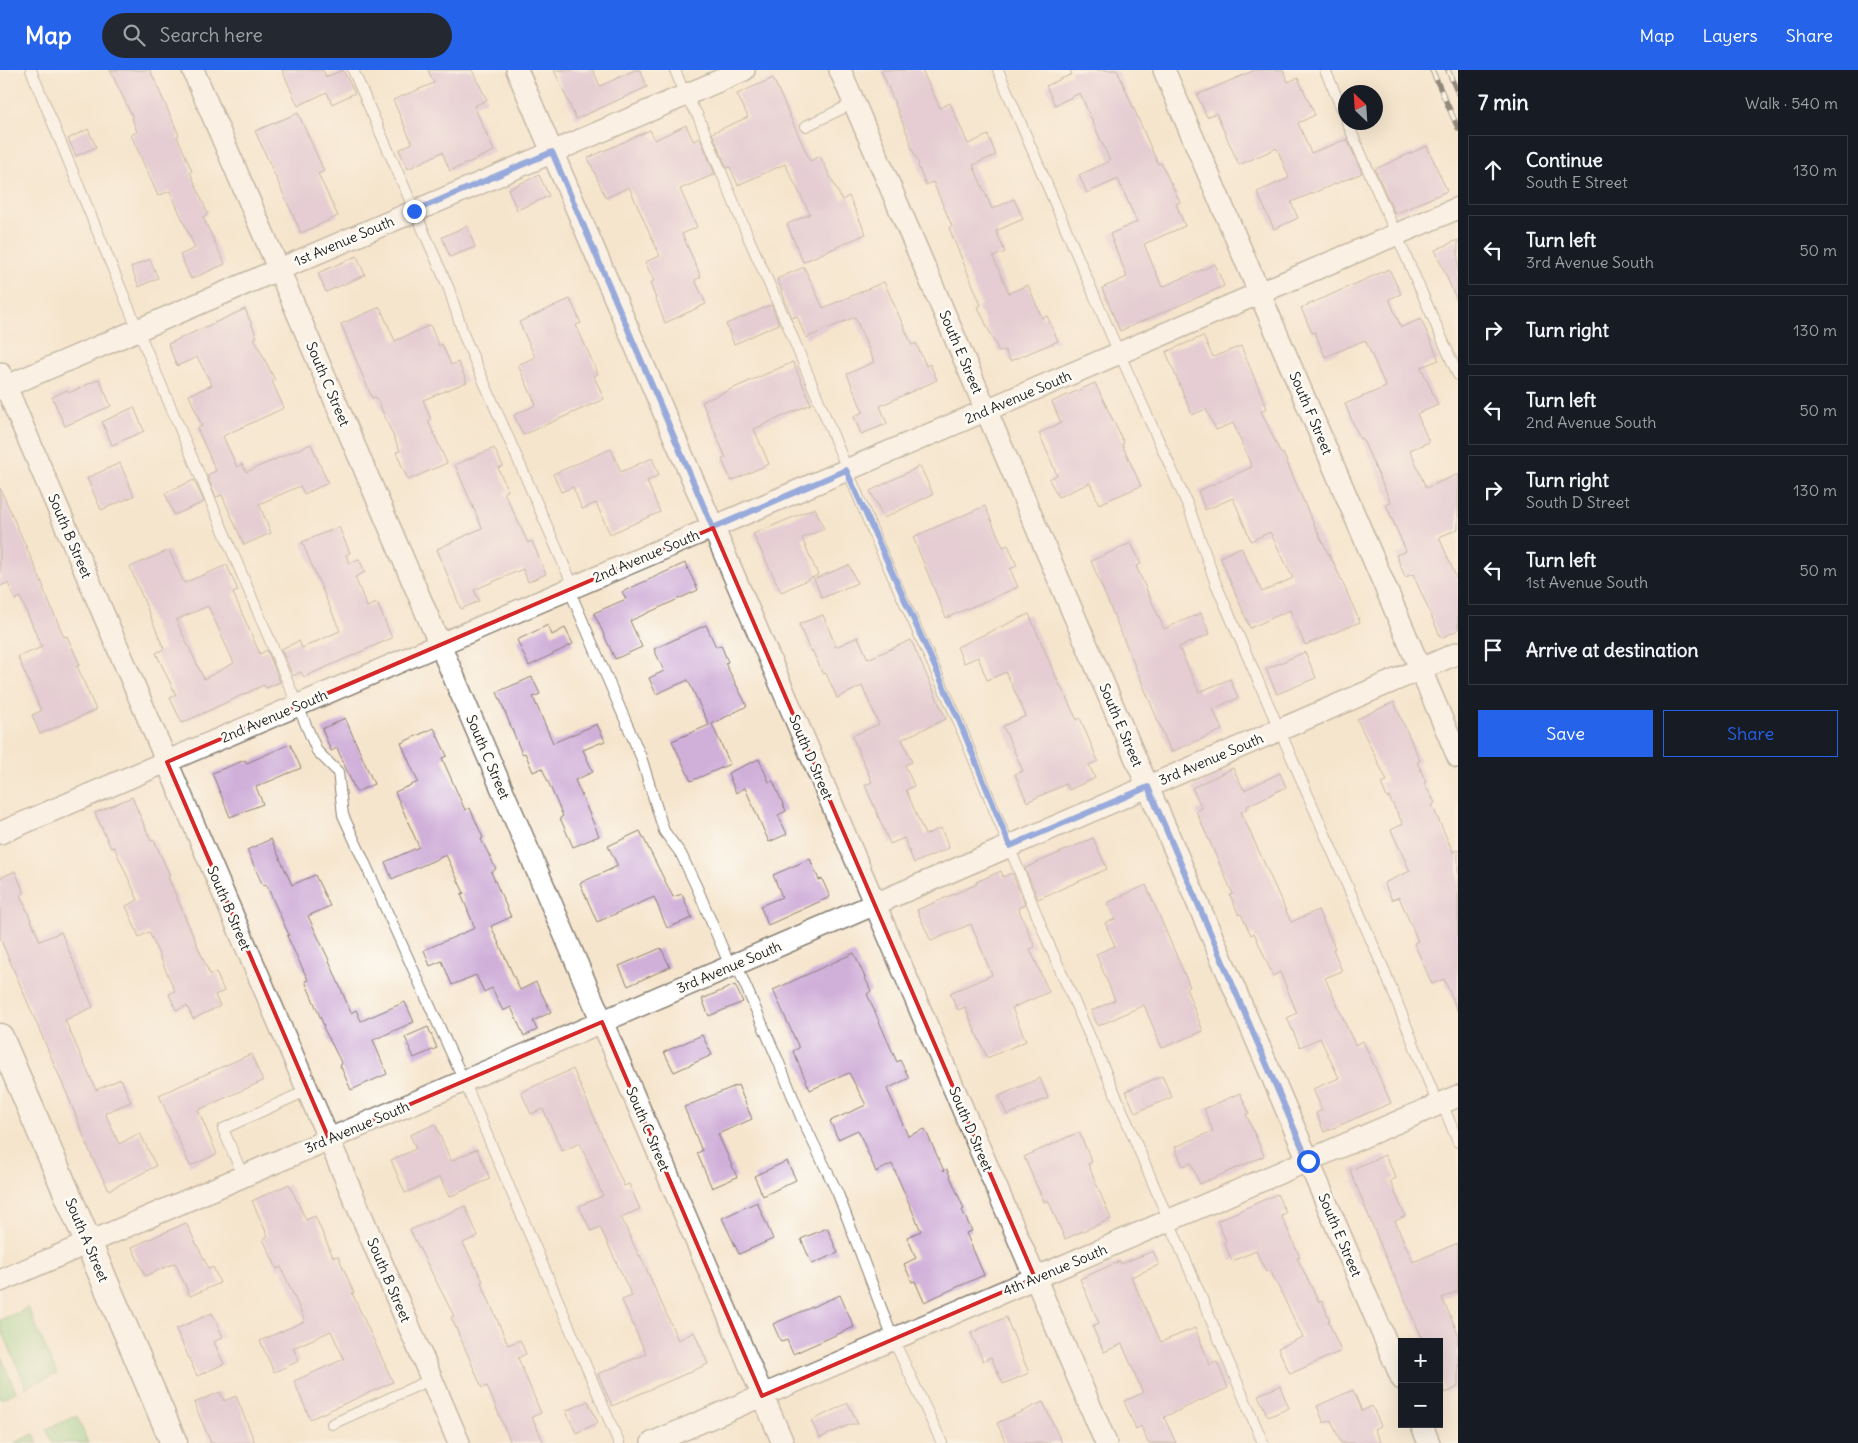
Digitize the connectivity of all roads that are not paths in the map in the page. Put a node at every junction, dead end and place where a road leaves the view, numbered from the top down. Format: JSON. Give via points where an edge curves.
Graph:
{"nodes":[{"id":1,"x":30,"y":70,"type":"edge"},
{"id":2,"x":194,"y":70,"type":"edge"},
{"id":3,"x":353,"y":70,"type":"edge"},
{"id":4,"x":517,"y":70,"type":"edge"},
{"id":5,"x":676,"y":70,"type":"edge"},
{"id":6,"x":744,"y":70,"type":"edge"},
{"id":7,"x":840,"y":70,"type":"edge"},
{"id":8,"x":998,"y":70,"type":"edge"},
{"id":9,"x":1164,"y":70,"type":"edge"},
{"id":10,"x":1325,"y":70,"type":"edge"},
{"id":11,"x":686,"y":95,"type":"junction"},
{"id":12,"x":1338,"y":100,"type":"edge"},
{"id":13,"x":854,"y":103,"type":"junction"},
{"id":14,"x":806,"y":126,"type":"dead end"},
{"id":15,"x":1351,"y":130,"type":"edge"},
{"id":16,"x":552,"y":152,"type":"junction"},
{"id":17,"x":1458,"y":208,"type":"edge"},
{"id":18,"x":414,"y":211,"type":"junction"},
{"id":19,"x":1396,"y":233,"type":"junction"},
{"id":20,"x":279,"y":269,"type":"junction"},
{"id":21,"x":1259,"y":293,"type":"junction"},
{"id":22,"x":138,"y":330,"type":"junction"},
{"id":23,"x":1120,"y":353,"type":"junction"},
{"id":24,"x":1458,"y":375,"type":"edge"},
{"id":25,"x":2,"y":383,"type":"edge"},
{"id":26,"x":986,"y":410,"type":"junction"},
{"id":27,"x":846,"y":470,"type":"junction"},
{"id":28,"x":713,"y":528,"type":"junction"},
{"id":29,"x":571,"y":588,"type":"junction"},
{"id":30,"x":440,"y":645,"type":"junction"},
{"id":31,"x":1458,"y":653,"type":"edge"},
{"id":32,"x":1420,"y":669,"type":"junction"},
{"id":33,"x":299,"y":705,"type":"junction"},
{"id":34,"x":1280,"y":730,"type":"junction"},
{"id":35,"x":1458,"y":757,"type":"edge"},
{"id":36,"x":167,"y":762,"type":"junction"},
{"id":37,"x":1148,"y":787,"type":"junction"},
{"id":38,"x":0,"y":834,"type":"edge"},
{"id":39,"x":1010,"y":846,"type":"junction"},
{"id":40,"x":875,"y":904,"type":"junction"},
{"id":41,"x":733,"y":965,"type":"junction"},
{"id":42,"x":602,"y":1022,"type":"junction"},
{"id":43,"x":0,"y":1037,"type":"edge"},
{"id":44,"x":464,"y":1081,"type":"junction"},
{"id":45,"x":308,"y":1090,"type":"junction"},
{"id":46,"x":1446,"y":1102,"type":"edge"},
{"id":47,"x":329,"y":1139,"type":"junction"},
{"id":48,"x":1458,"y":1142,"type":"edge"},
{"id":49,"x":1308,"y":1161,"type":"junction"},
{"id":50,"x":243,"y":1176,"type":"junction"},
{"id":51,"x":1168,"y":1222,"type":"junction"},
{"id":52,"x":88,"y":1243,"type":"junction"},
{"id":53,"x":1035,"y":1278,"type":"junction"},
{"id":54,"x":0,"y":1281,"type":"edge"},
{"id":55,"x":893,"y":1339,"type":"junction"},
{"id":56,"x":1398,"y":1370,"type":"edge"},
{"id":57,"x":432,"y":1379,"type":"junction"},
{"id":58,"x":762,"y":1396,"type":"junction"},
{"id":59,"x":332,"y":1424,"type":"dead end"},
{"id":60,"x":1423,"y":1428,"type":"edge"},
{"id":61,"x":174,"y":1443,"type":"edge"},
{"id":62,"x":459,"y":1443,"type":"edge"},
{"id":63,"x":619,"y":1443,"type":"edge"},
{"id":64,"x":652,"y":1443,"type":"edge"},
{"id":65,"x":783,"y":1443,"type":"edge"},
{"id":66,"x":942,"y":1443,"type":"edge"},
{"id":67,"x":1106,"y":1443,"type":"edge"},
{"id":68,"x":1263,"y":1443,"type":"edge"},
{"id":69,"x":1429,"y":1443,"type":"edge"}],
"edges":[{"from":1,"to":22,"type":"lane"},
{"from":2,"to":20,"type":"street","name":"South C Street"},
{"from":3,"to":18,"type":"lane"},
{"from":4,"to":16,"type":"street","name":"South D Street"},
{"from":5,"to":11,"type":"lane"},
{"from":6,"to":11,"type":"street","name":"1st Avenue South"},
{"from":7,"to":13,"type":"street","name":"South E Street"},
{"from":8,"to":23,"type":"lane"},
{"from":9,"to":21,"type":"street","name":"South F Street"},
{"from":10,"to":12,"type":"lane"},
{"from":11,"to":16,"type":"street","name":"1st Avenue South"},
{"from":11,"to":27,"type":"lane","via":[[788,326]]},
{"from":13,"to":14,"type":"lane"},
{"from":13,"to":26,"type":"street","name":"South E Street"},
{"from":15,"to":19,"type":"lane"},
{"from":16,"to":18,"type":"street","name":"1st Avenue South"},
{"from":16,"to":28,"type":"street","name":"South D Street"},
{"from":17,"to":19,"type":"street","name":"2nd Avenue South"},
{"from":18,"to":20,"type":"street","name":"1st Avenue South"},
{"from":18,"to":29,"type":"lane","via":[[450,290],[464,336]]},
{"from":19,"to":21,"type":"street","name":"2nd Avenue South"},
{"from":19,"to":24,"type":"lane"},
{"from":20,"to":22,"type":"street","name":"1st Avenue South"},
{"from":20,"to":30,"type":"street","name":"South C Street"},
{"from":21,"to":23,"type":"street","name":"2nd Avenue South"},
{"from":21,"to":32,"type":"street","name":"South F Street"},
{"from":22,"to":25,"type":"street","name":"1st Avenue South"},
{"from":22,"to":33,"type":"lane"},
{"from":23,"to":26,"type":"street","name":"2nd Avenue South"},
{"from":23,"to":34,"type":"lane","via":[[1189,508],[1216,584]]},
{"from":25,"to":36,"type":"street","name":"South B Street"},
{"from":26,"to":27,"type":"street","name":"2nd Avenue South"},
{"from":26,"to":37,"type":"street","name":"South E Street"},
{"from":27,"to":28,"type":"street","name":"2nd Avenue South"},
{"from":27,"to":39,"type":"lane","via":[[958,718]]},
{"from":28,"to":29,"type":"street","name":"2nd Avenue South"},
{"from":28,"to":40,"type":"street","name":"South D Street"},
{"from":29,"to":30,"type":"street","name":"2nd Avenue South"},
{"from":29,"to":41,"type":"lane","via":[[641,757],[664,831],[681,854]]},
{"from":30,"to":33,"type":"street","name":"2nd Avenue South"},
{"from":30,"to":42,"type":"street","name":"South C Street"},
{"from":31,"to":32,"type":"street","name":"3rd Avenue South"},
{"from":32,"to":34,"type":"street","name":"3rd Avenue South"},
{"from":32,"to":35,"type":"street","name":"South F Street"},
{"from":33,"to":36,"type":"street","name":"2nd Avenue South"},
{"from":33,"to":44,"type":"lane","via":[[317,751],[338,772],[343,816]]},
{"from":34,"to":37,"type":"street","name":"3rd Avenue South"},
{"from":34,"to":46,"type":"lane","via":[[1385,972]]},
{"from":36,"to":38,"type":"street","name":"2nd Avenue South"},
{"from":36,"to":45,"type":"street","name":"South B Street"},
{"from":37,"to":39,"type":"street","name":"3rd Avenue South"},
{"from":37,"to":49,"type":"street","name":"South E Street"},
{"from":39,"to":40,"type":"street","name":"3rd Avenue South"},
{"from":39,"to":51,"type":"lane"},
{"from":40,"to":41,"type":"street","name":"3rd Avenue South"},
{"from":40,"to":53,"type":"street","name":"South D Street"},
{"from":41,"to":42,"type":"street","name":"3rd Avenue South"},
{"from":41,"to":55,"type":"lane","via":[[838,1194]]},
{"from":42,"to":44,"type":"street","name":"3rd Avenue South"},
{"from":42,"to":58,"type":"street","name":"South C Street"},
{"from":43,"to":52,"type":"street","name":"South A Street"},
{"from":44,"to":47,"type":"street","name":"3rd Avenue South"},
{"from":44,"to":63,"type":"lane"},
{"from":45,"to":47,"type":"street","name":"South B Street"},
{"from":45,"to":50,"type":"lane","via":[[224,1129]]},
{"from":46,"to":48,"type":"lane"},
{"from":46,"to":49,"type":"street","name":"4th Avenue South"},
{"from":47,"to":50,"type":"street","name":"3rd Avenue South"},
{"from":47,"to":57,"type":"street","name":"South B Street"},
{"from":49,"to":51,"type":"street","name":"4th Avenue South"},
{"from":49,"to":56,"type":"street","name":"South E Street"},
{"from":50,"to":52,"type":"street","name":"3rd Avenue South"},
{"from":51,"to":53,"type":"street","name":"4th Avenue South"},
{"from":51,"to":68,"type":"lane"},
{"from":52,"to":54,"type":"street","name":"3rd Avenue South"},
{"from":52,"to":61,"type":"street","name":"South A Street"},
{"from":53,"to":55,"type":"street","name":"4th Avenue South"},
{"from":53,"to":67,"type":"street","name":"South D Street"},
{"from":55,"to":58,"type":"street","name":"4th Avenue South"},
{"from":55,"to":66,"type":"lane"},
{"from":57,"to":59,"type":"lane"},
{"from":57,"to":62,"type":"street","name":"South B Street"},
{"from":58,"to":64,"type":"street","name":"4th Avenue South"},
{"from":58,"to":65,"type":"street","name":"South C Street"},
{"from":60,"to":69,"type":"street"}]}
